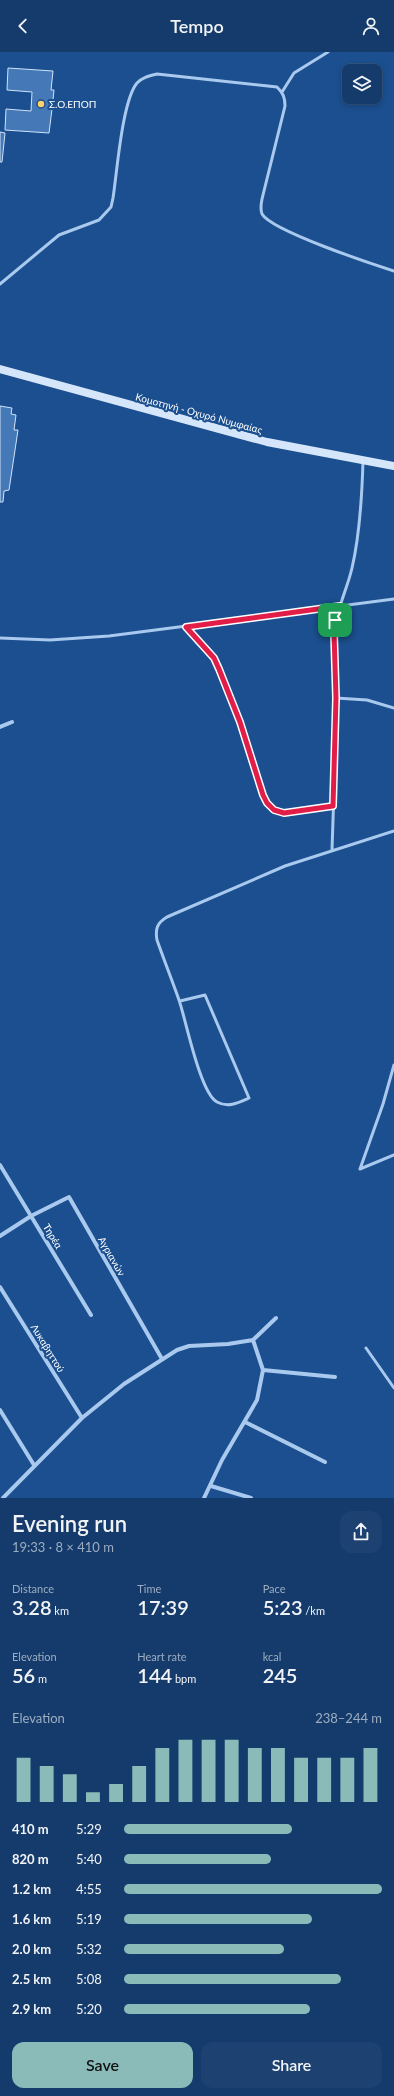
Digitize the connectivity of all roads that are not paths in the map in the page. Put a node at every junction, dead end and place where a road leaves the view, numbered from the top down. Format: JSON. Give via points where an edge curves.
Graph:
{"nodes":[{"id":1,"x":328,"y":52,"type":"edge"},
{"id":2,"x":282,"y":92,"type":"junction"},
{"id":3,"x":394,"y":271,"type":"edge"},
{"id":4,"x":0,"y":284,"type":"edge"},
{"id":5,"x":0,"y":369,"type":"edge"},
{"id":6,"x":363,"y":461,"type":"junction"},
{"id":7,"x":394,"y":466,"type":"edge"},
{"id":8,"x":394,"y":599,"type":"edge"},
{"id":9,"x":340,"y":606,"type":"junction"},
{"id":10,"x":186,"y":627,"type":"junction"},
{"id":11,"x":0,"y":638,"type":"edge"},
{"id":12,"x":336,"y":698,"type":"junction"},
{"id":13,"x":394,"y":708,"type":"edge"},
{"id":14,"x":12,"y":722,"type":"dead end"},
{"id":15,"x":0,"y":727,"type":"edge"},
{"id":16,"x":333,"y":806,"type":"junction"},
{"id":17,"x":394,"y":831,"type":"edge"},
{"id":18,"x":332,"y":850,"type":"junction"},
{"id":19,"x":180,"y":1001,"type":"junction"},
{"id":20,"x":394,"y":1065,"type":"edge"},
{"id":21,"x":394,"y":1155,"type":"edge"},
{"id":22,"x":0,"y":1164,"type":"edge"},
{"id":23,"x":31,"y":1216,"type":"junction"},
{"id":24,"x":0,"y":1236,"type":"edge"},
{"id":25,"x":0,"y":1286,"type":"edge"},
{"id":26,"x":91,"y":1315,"type":"dead end"},
{"id":27,"x":276,"y":1318,"type":"dead end"},
{"id":28,"x":253,"y":1340,"type":"junction"},
{"id":29,"x":366,"y":1348,"type":"dead end"},
{"id":30,"x":162,"y":1359,"type":"junction"},
{"id":31,"x":263,"y":1370,"type":"junction"},
{"id":32,"x":335,"y":1377,"type":"dead end"},
{"id":33,"x":394,"y":1388,"type":"edge"},
{"id":34,"x":0,"y":1410,"type":"edge"},
{"id":35,"x":82,"y":1418,"type":"junction"},
{"id":36,"x":245,"y":1422,"type":"junction"},
{"id":37,"x":325,"y":1462,"type":"dead end"},
{"id":38,"x":34,"y":1465,"type":"junction"},
{"id":39,"x":211,"y":1486,"type":"junction"},
{"id":40,"x":3,"y":1498,"type":"edge"},
{"id":41,"x":204,"y":1498,"type":"edge"},
{"id":42,"x":251,"y":1498,"type":"edge"}],
"edges":[{"from":1,"to":2,"type":"lane","via":[[294,74]]},
{"from":2,"to":3,"type":"lane","via":[[285,106],[260,208],[263,215],[330,250]]},
{"from":2,"to":4,"type":"lane","via":[[270,85],[170,75],[157,74],[142,79],[132,90],[128,101],[113,198],[108,211],[99,220],[59,235]]},
{"from":5,"to":6,"type":"main road","name":"Κομοτηνή - Οχυρό Νυμφαίας","via":[[218,430]]},
{"from":6,"to":7,"type":"main road","name":"Κομοτηνή - Οχυρό Νυμφαίας"},
{"from":6,"to":9,"type":"lane","via":[[355,554],[348,587]]},
{"from":8,"to":9,"type":"lane"},
{"from":9,"to":10,"type":"lane"},
{"from":9,"to":12,"type":"lane","via":[[334,633]]},
{"from":10,"to":11,"type":"lane","via":[[80,639]]},
{"from":10,"to":16,"type":"lane","via":[[214,658],[240,722],[267,803],[274,810],[284,813]]},
{"from":12,"to":13,"type":"lane","via":[[367,700]]},
{"from":12,"to":16,"type":"lane"},
{"from":14,"to":15,"type":"street"},
{"from":16,"to":18,"type":"lane"},
{"from":17,"to":18,"type":"lane"},
{"from":18,"to":19,"type":"lane","via":[[255,878],[159,922],[155,931],[156,940]]},
{"from":19,"to":19,"type":"lane","via":[[194,1055],[210,1095],[216,1102],[226,1106],[249,1098],[204,995]]},
{"from":20,"to":21,"type":"lane","via":[[360,1169]]},
{"from":22,"to":23,"type":"street","name":"Τηρέα"},
{"from":23,"to":24,"type":"street"},
{"from":23,"to":26,"type":"street","name":"Τηρέα"},
{"from":23,"to":30,"type":"street","name":"Αγριανών","via":[[69,1197]]},
{"from":25,"to":35,"type":"street","name":"Λυκαβηττού"},
{"from":27,"to":28,"type":"street"},
{"from":28,"to":30,"type":"street","via":[[189,1346],[176,1350]]},
{"from":28,"to":31,"type":"street"},
{"from":29,"to":33,"type":"lane"},
{"from":30,"to":35,"type":"street","via":[[124,1384]]},
{"from":31,"to":32,"type":"street"},
{"from":31,"to":36,"type":"street","via":[[258,1400]]},
{"from":34,"to":38,"type":"street"},
{"from":35,"to":38,"type":"street"},
{"from":36,"to":37,"type":"street"},
{"from":36,"to":39,"type":"street","via":[[222,1460]]},
{"from":38,"to":40,"type":"street"},
{"from":39,"to":41,"type":"street"},
{"from":39,"to":42,"type":"street"}]}
